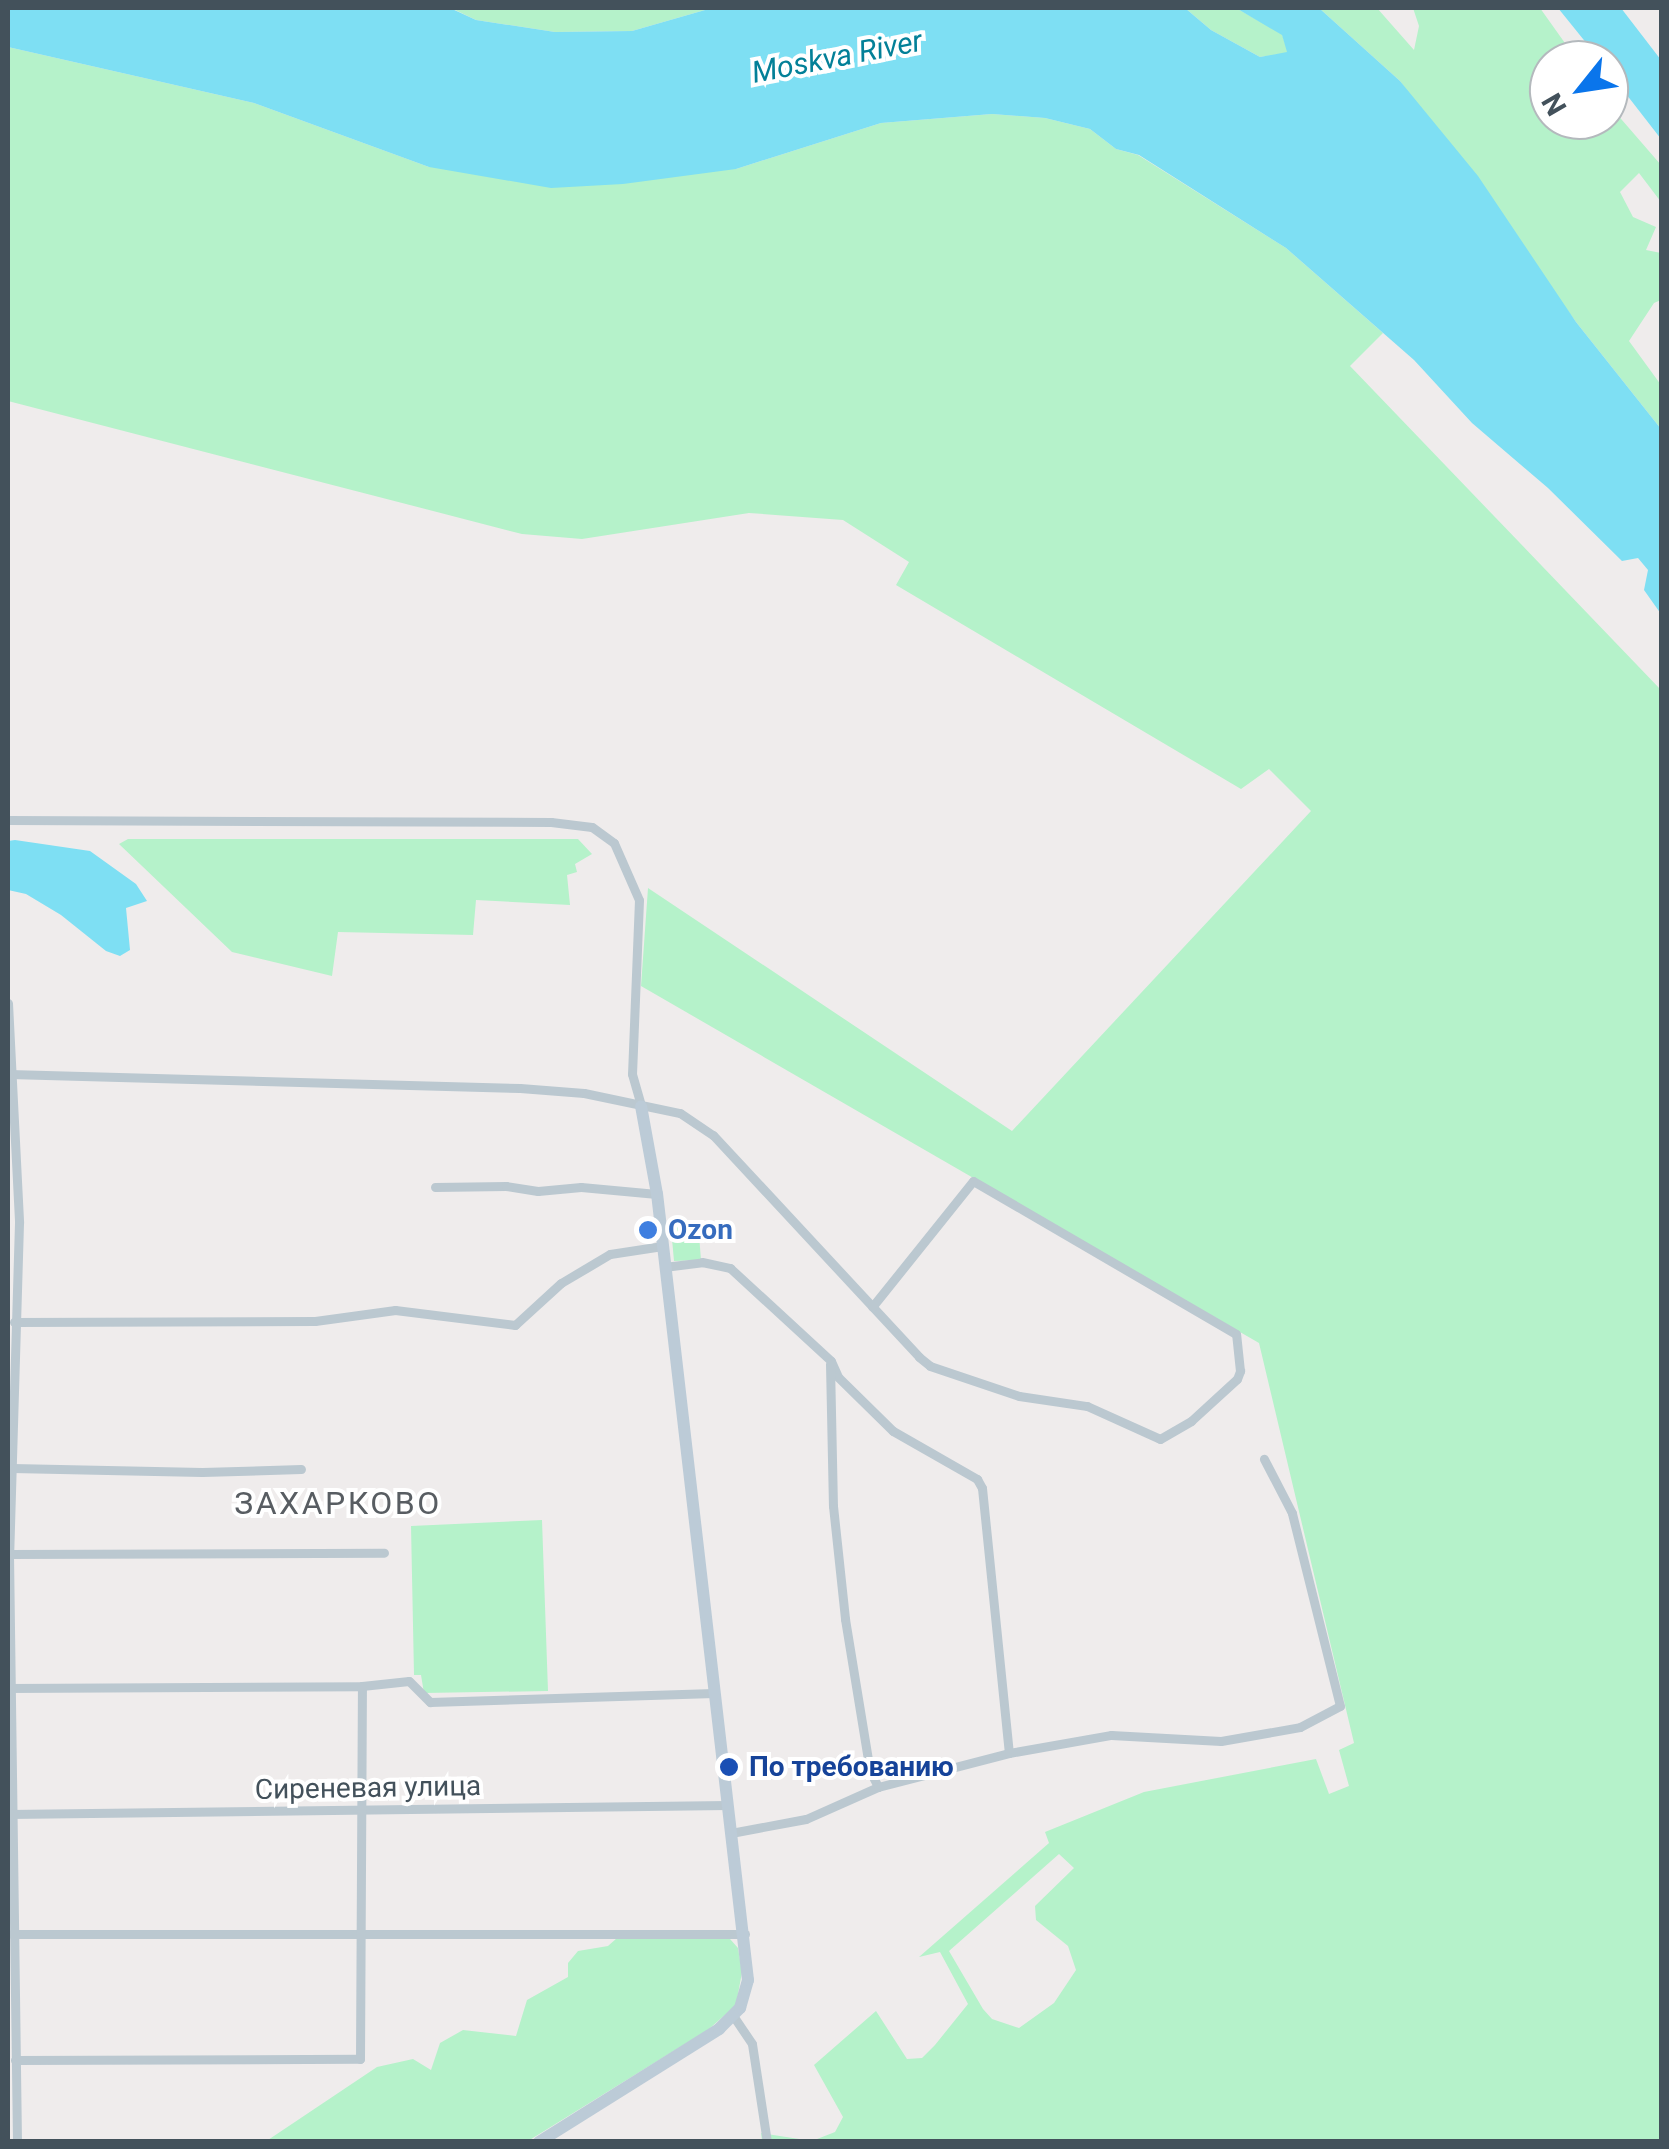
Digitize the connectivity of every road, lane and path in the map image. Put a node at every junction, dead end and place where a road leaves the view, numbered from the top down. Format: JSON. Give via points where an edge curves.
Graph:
{"nodes":[{"id":1,"x":8,"y":820,"type":"edge"},
{"id":2,"x":8,"y":1003,"type":"edge"},
{"id":3,"x":9,"y":1074,"type":"edge"},
{"id":4,"x":641,"y":1106,"type":"junction"},
{"id":5,"x":435,"y":1187,"type":"dead end"},
{"id":6,"x":657,"y":1194,"type":"junction"},
{"id":7,"x":662,"y":1246,"type":"junction"},
{"id":8,"x":664,"y":1267,"type":"junction"},
{"id":9,"x":872,"y":1306,"type":"junction"},
{"id":10,"x":14,"y":1322,"type":"junction"},
{"id":11,"x":830,"y":1361,"type":"junction"},
{"id":12,"x":1264,"y":1459,"type":"dead end"},
{"id":13,"x":12,"y":1468,"type":"junction"},
{"id":14,"x":300,"y":1469,"type":"dead end"},
{"id":15,"x":384,"y":1553,"type":"dead end"},
{"id":16,"x":8,"y":1554,"type":"edge"},
{"id":17,"x":362,"y":1686,"type":"junction"},
{"id":18,"x":9,"y":1688,"type":"edge"},
{"id":19,"x":714,"y":1693,"type":"junction"},
{"id":20,"x":1010,"y":1753,"type":"junction"},
{"id":21,"x":878,"y":1787,"type":"junction"},
{"id":22,"x":728,"y":1805,"type":"junction"},
{"id":23,"x":360,"y":1810,"type":"junction"},
{"id":24,"x":10,"y":1814,"type":"edge"},
{"id":25,"x":731,"y":1832,"type":"junction"},
{"id":26,"x":12,"y":1934,"type":"junction"},
{"id":27,"x":362,"y":1934,"type":"junction"},
{"id":28,"x":745,"y":1934,"type":"junction"},
{"id":29,"x":734,"y":2017,"type":"junction"},
{"id":30,"x":11,"y":2025,"type":"edge"},
{"id":31,"x":15,"y":2060,"type":"junction"},
{"id":32,"x":17,"y":2142,"type":"edge"},
{"id":33,"x":539,"y":2142,"type":"edge"},
{"id":34,"x":766,"y":2142,"type":"edge"}],
"edges":[{"from":1,"to":4,"type":"street","via":[[592,827],[614,844],[639,900],[632,1074]]},
{"from":2,"to":3,"type":"street"},
{"from":3,"to":4,"type":"street","via":[[520,1088]]},
{"from":3,"to":10,"type":"street","via":[[19,1222]]},
{"from":4,"to":6,"type":"street"},
{"from":4,"to":9,"type":"street","via":[[701,1123]]},
{"from":5,"to":6,"type":"street"},
{"from":6,"to":7,"type":"street"},
{"from":7,"to":8,"type":"street"},
{"from":7,"to":10,"type":"street","via":[[610,1254],[561,1283],[514,1324],[395,1310],[315,1322]]},
{"from":8,"to":11,"type":"street","via":[[702,1262],[730,1268]]},
{"from":8,"to":19,"type":"street"},
{"from":9,"to":9,"type":"street","via":[[930,1366],[1019,1396],[1088,1406],[1160,1438],[1192,1421],[1240,1371],[1236,1334],[972,1181]]},
{"from":10,"to":13,"type":"street"},
{"from":11,"to":20,"type":"street","via":[[893,1432],[968,1471],[982,1488]]},
{"from":11,"to":21,"type":"street","via":[[833,1506],[845,1619]]},
{"from":12,"to":20,"type":"street","via":[[1292,1513],[1340,1706],[1300,1728],[1222,1741],[1110,1735]]},
{"from":13,"to":14,"type":"street"},
{"from":13,"to":16,"type":"street"},
{"from":15,"to":16,"type":"street"},
{"from":16,"to":18,"type":"street"},
{"from":17,"to":18,"type":"street"},
{"from":17,"to":19,"type":"street","via":[[409,1681],[430,1702]]},
{"from":17,"to":23,"type":"street"},
{"from":18,"to":24,"type":"street"},
{"from":19,"to":22,"type":"street"},
{"from":20,"to":21,"type":"street"},
{"from":21,"to":25,"type":"street","via":[[806,1819]]},
{"from":22,"to":23,"type":"street","name":"Сиреневая улица"},
{"from":22,"to":25,"type":"street"},
{"from":23,"to":24,"type":"street","name":"Сиреневая улица"},
{"from":23,"to":27,"type":"street"},
{"from":24,"to":26,"type":"street"},
{"from":25,"to":28,"type":"street"},
{"from":26,"to":27,"type":"street"},
{"from":26,"to":30,"type":"street"},
{"from":27,"to":28,"type":"street"},
{"from":27,"to":31,"type":"street","via":[[360,2060]]},
{"from":28,"to":29,"type":"street","via":[[747,1990]]},
{"from":29,"to":33,"type":"street"},
{"from":29,"to":34,"type":"street","via":[[752,2044]]},
{"from":30,"to":31,"type":"street"},
{"from":31,"to":32,"type":"street"}]}
